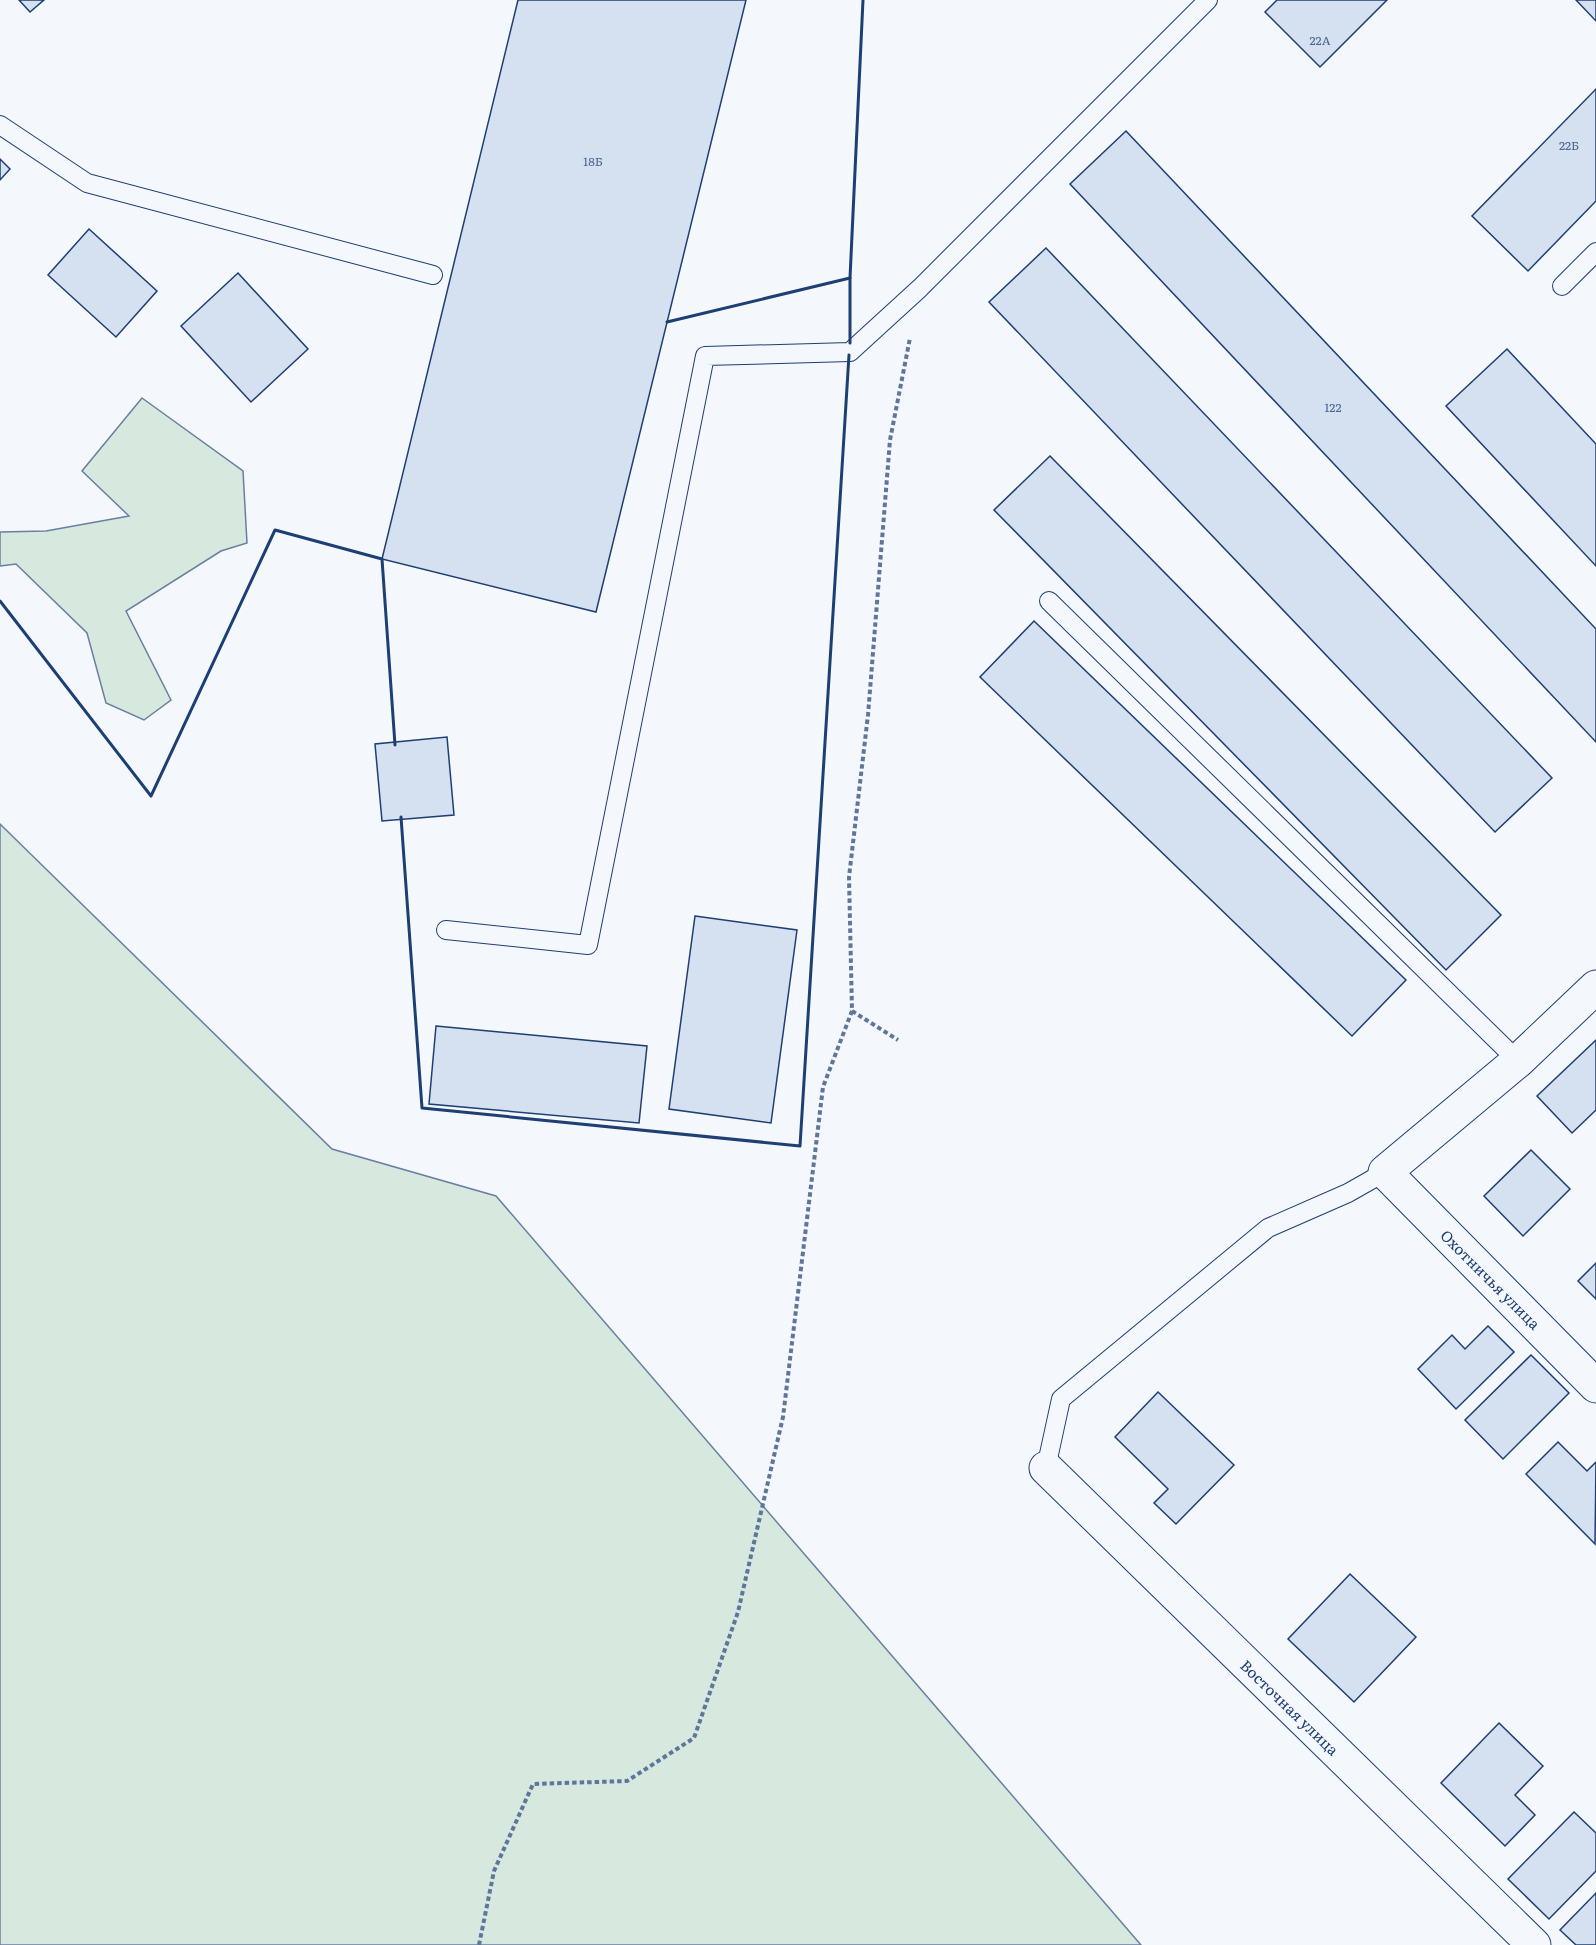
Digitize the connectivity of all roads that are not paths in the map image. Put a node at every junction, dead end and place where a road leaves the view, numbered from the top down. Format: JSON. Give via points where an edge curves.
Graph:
{"nodes":[{"id":1,"x":1208,"y":0,"type":"edge"},
{"id":2,"x":0,"y":125,"type":"edge"},
{"id":3,"x":1596,"y":252,"type":"edge"},
{"id":4,"x":433,"y":275,"type":"dead end"},
{"id":5,"x":1562,"y":286,"type":"dead end"},
{"id":6,"x":1049,"y":601,"type":"dead end"},
{"id":7,"x":446,"y":930,"type":"dead end"},
{"id":8,"x":1596,"y":987,"type":"edge"},
{"id":9,"x":1518,"y":1061,"type":"junction"},
{"id":10,"x":1385,"y":1172,"type":"junction"},
{"id":11,"x":1596,"y":1386,"type":"edge"},
{"id":12,"x":1046,"y":1468,"type":"joint"},
{"id":13,"x":1534,"y":1945,"type":"edge"}],
"edges":[{"from":1,"to":7,"type":"lane","via":[[920,288],[850,352],[705,356],[588,945]]},
{"from":2,"to":4,"type":"lane","via":[[87,183]]},
{"from":3,"to":5,"type":"lane"},
{"from":6,"to":9,"type":"lane"},
{"from":8,"to":9,"type":"street"},
{"from":9,"to":10,"type":"street"},
{"from":10,"to":11,"type":"street","name":"Охотничья улица"},
{"from":10,"to":12,"type":"lane","via":[[1348,1193],[1268,1227],[1062,1399]]},
{"from":12,"to":13,"type":"street","name":"Восточная улица"}]}
